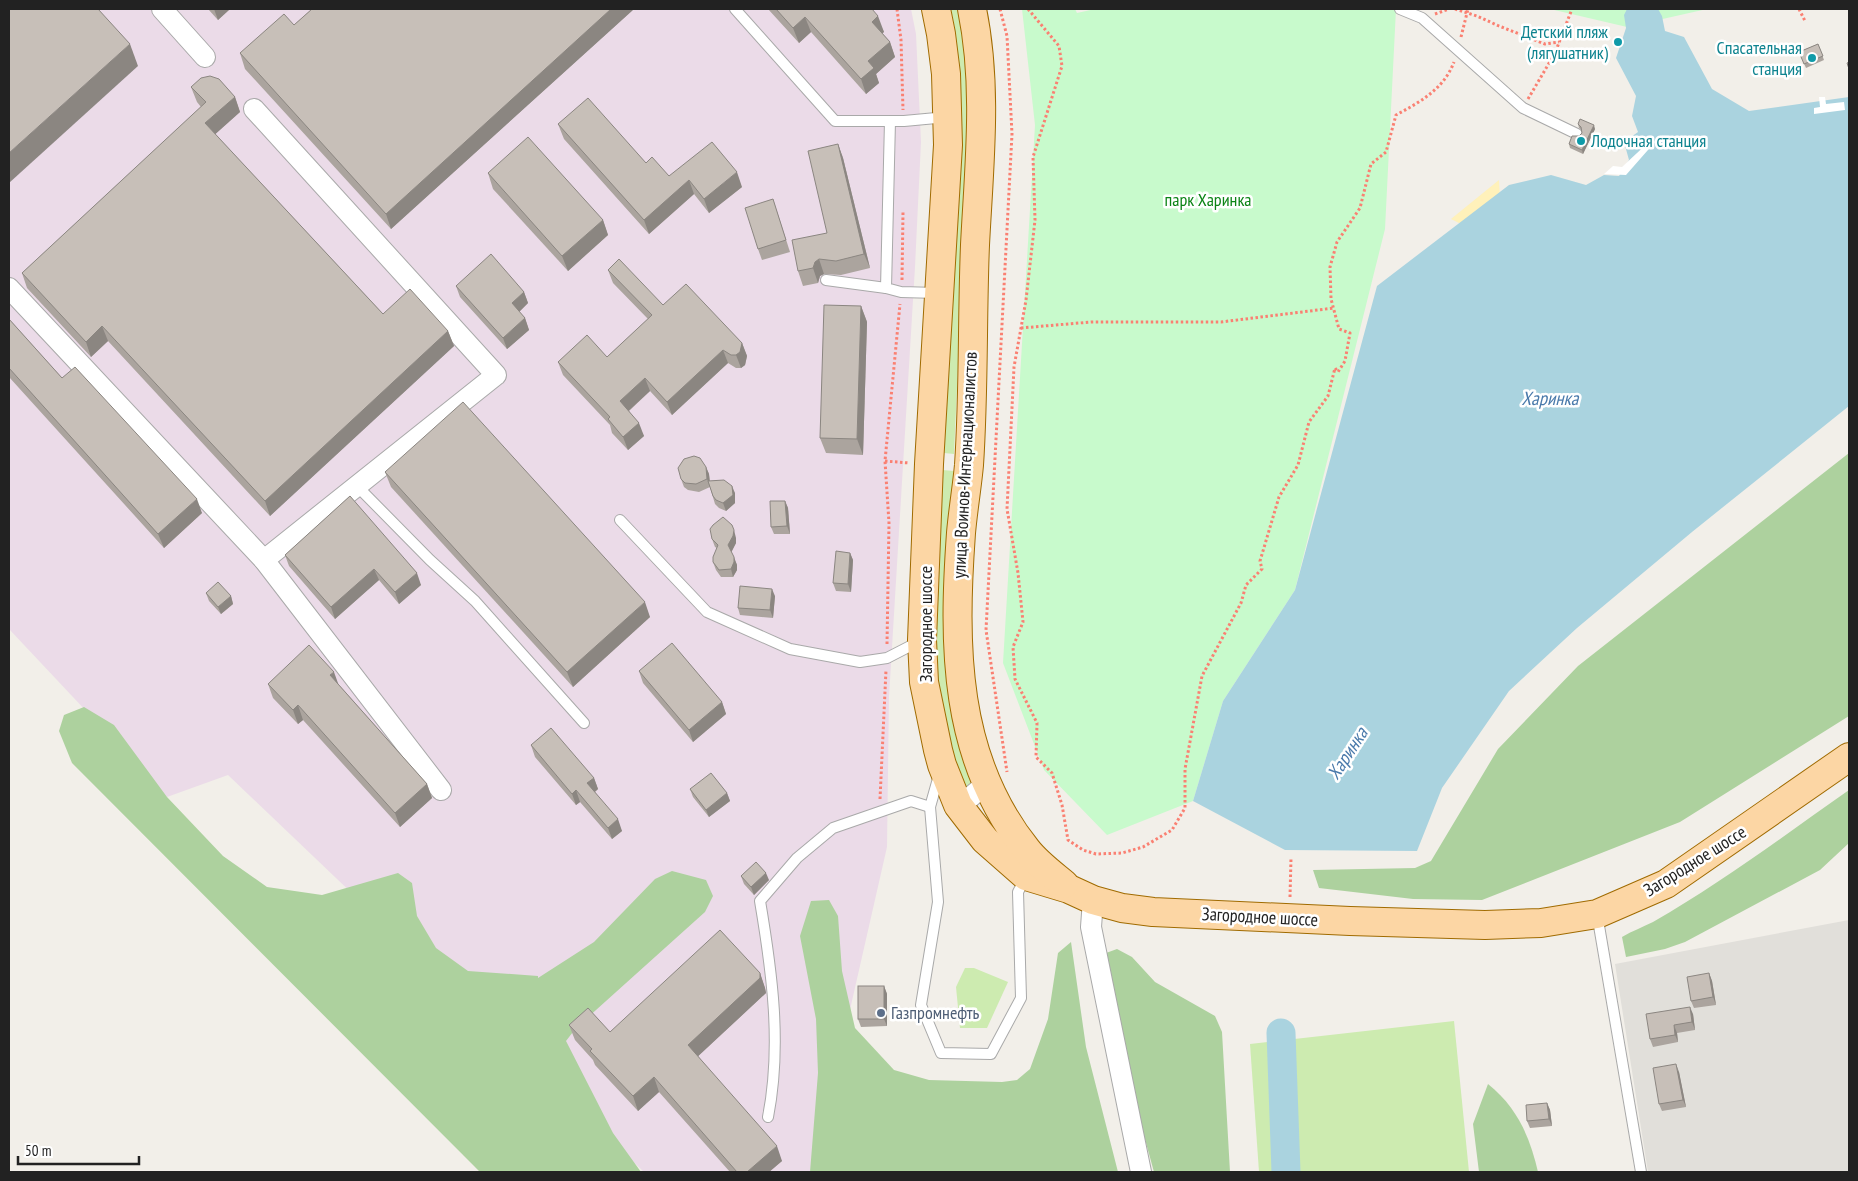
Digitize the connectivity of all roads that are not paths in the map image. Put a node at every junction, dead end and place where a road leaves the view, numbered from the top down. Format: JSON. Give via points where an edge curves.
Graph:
{"nodes":[{"id":1,"x":162,"y":9,"type":"edge"},
{"id":2,"x":735,"y":9,"type":"edge"},
{"id":3,"x":936,"y":9,"type":"edge"},
{"id":4,"x":972,"y":9,"type":"edge"},
{"id":5,"x":1400,"y":9,"type":"edge"},
{"id":6,"x":205,"y":57,"type":"dead end"},
{"id":7,"x":254,"y":109,"type":"dead end"},
{"id":8,"x":948,"y":117,"type":"junction"},
{"id":9,"x":890,"y":122,"type":"junction"},
{"id":10,"x":1577,"y":134,"type":"edge"},
{"id":11,"x":826,"y":280,"type":"dead end"},
{"id":12,"x":9,"y":288,"type":"edge"},
{"id":13,"x":886,"y":288,"type":"junction"},
{"id":14,"x":939,"y":293,"type":"junction"},
{"id":15,"x":357,"y":486,"type":"junction"},
{"id":16,"x":927,"y":513,"type":"joint"},
{"id":17,"x":620,"y":520,"type":"dead end"},
{"id":18,"x":264,"y":560,"type":"junction"},
{"id":19,"x":922,"y":640,"type":"junction"},
{"id":20,"x":584,"y":723,"type":"dead end"},
{"id":21,"x":1848,"y":757,"type":"edge"},
{"id":22,"x":942,"y":765,"type":"junction"},
{"id":23,"x":997,"y":782,"type":"junction"},
{"id":24,"x":441,"y":790,"type":"dead end"},
{"id":25,"x":958,"y":804,"type":"junction"},
{"id":26,"x":930,"y":807,"type":"junction"},
{"id":27,"x":1032,"y":868,"type":"junction"},
{"id":28,"x":1081,"y":894,"type":"junction"},
{"id":29,"x":1597,"y":914,"type":"junction"},
{"id":30,"x":768,"y":1117,"type":"dead end"},
{"id":31,"x":1141,"y":1172,"type":"edge"},
{"id":32,"x":1641,"y":1172,"type":"edge"}],
"edges":[{"from":1,"to":6,"type":"street"},
{"from":2,"to":9,"type":"lane","via":[[835,121]]},
{"from":3,"to":8,"type":"main road","name":"улица Воинов-Интернационалистов","via":[[946,74]]},
{"from":4,"to":23,"type":"main road","name":"улица Воинов-Интернационалистов","via":[[981,75],[982,133],[975,247],[969,465],[961,541],[958,646],[960,690],[974,750]]},
{"from":5,"to":10,"type":"lane","via":[[1422,18],[1523,108]]},
{"from":7,"to":15,"type":"street","via":[[496,374]]},
{"from":8,"to":9,"type":"lane"},
{"from":8,"to":14,"type":"main road","name":"улица Воинов-Интернационалистов"},
{"from":9,"to":13,"type":"lane"},
{"from":11,"to":13,"type":"lane"},
{"from":12,"to":18,"type":"street"},
{"from":13,"to":14,"type":"lane","via":[[901,292]]},
{"from":14,"to":16,"type":"main road","name":"улица Воинов-Интернационалистов"},
{"from":15,"to":18,"type":"street"},
{"from":15,"to":20,"type":"lane","via":[[475,601]]},
{"from":16,"to":19,"type":"main road","name":"Загородное шоссе"},
{"from":17,"to":19,"type":"lane","via":[[706,612],[790,649],[860,662],[887,658]]},
{"from":18,"to":24,"type":"street"},
{"from":19,"to":22,"type":"main road","name":"Загородное шоссе","via":[[924,682]]},
{"from":21,"to":29,"type":"main road","name":"Загородное шоссе","via":[[1666,884]]},
{"from":22,"to":25,"type":"main road","name":"Загородное шоссе"},
{"from":22,"to":26,"type":"lane"},
{"from":23,"to":25,"type":"street"},
{"from":23,"to":27,"type":"main road","name":"улица Воинов-Интернационалистов","via":[[1009,825],[1029,852]]},
{"from":25,"to":27,"type":"main road","name":"Загородное шоссе","via":[[985,840]]},
{"from":26,"to":27,"type":"lane","via":[[938,902],[921,1005],[941,1053],[991,1054],[1021,998],[1018,892]]},
{"from":26,"to":30,"type":"lane","via":[[911,801],[833,828],[797,858],[760,901],[772,971],[775,1019],[772,1098]]},
{"from":27,"to":28,"type":"main road","name":"Загородное шоссе"},
{"from":28,"to":29,"type":"main road","name":"Загородное шоссе","via":[[1122,908],[1153,912],[1360,922],[1512,924]]},
{"from":28,"to":31,"type":"street","via":[[1091,927]]},
{"from":29,"to":32,"type":"lane"}]}
